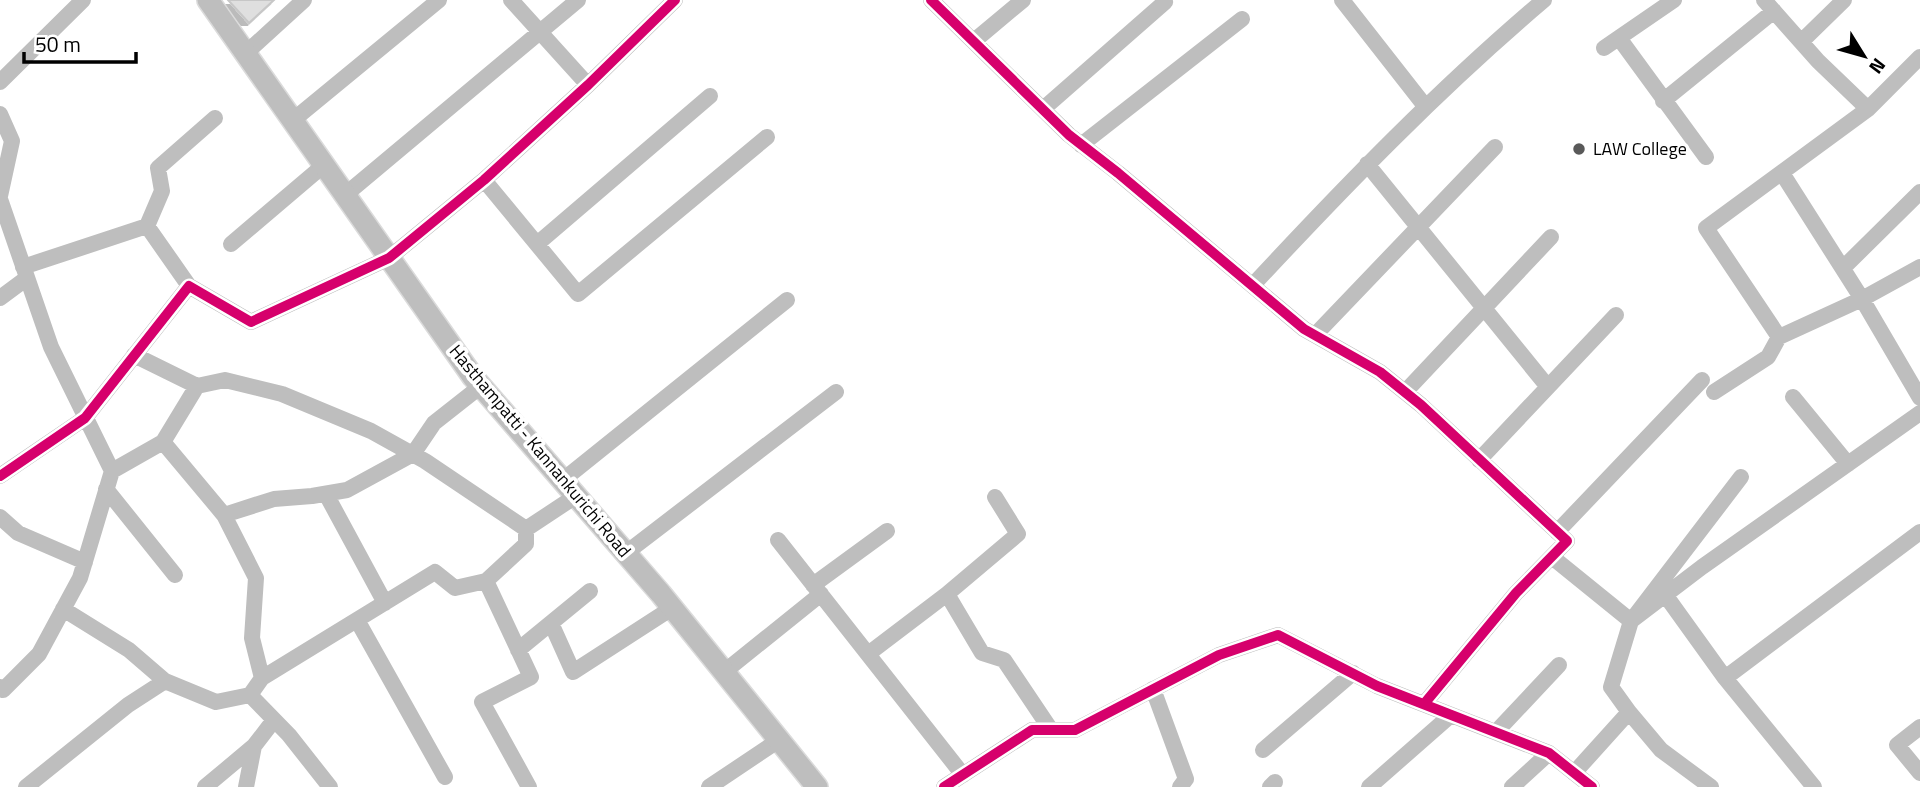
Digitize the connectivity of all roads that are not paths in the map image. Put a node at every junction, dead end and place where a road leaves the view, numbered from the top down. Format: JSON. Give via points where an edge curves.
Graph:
{"nodes":[{"id":1,"x":83,"y":0,"type":"edge"},
{"id":2,"x":208,"y":0,"type":"edge"},
{"id":3,"x":304,"y":0,"type":"edge"},
{"id":4,"x":439,"y":0,"type":"edge"},
{"id":5,"x":511,"y":0,"type":"edge"},
{"id":6,"x":578,"y":0,"type":"edge"},
{"id":7,"x":675,"y":0,"type":"edge"},
{"id":8,"x":931,"y":0,"type":"edge"},
{"id":9,"x":1023,"y":0,"type":"edge"},
{"id":10,"x":1164,"y":0,"type":"edge"},
{"id":11,"x":1342,"y":0,"type":"edge"},
{"id":12,"x":1674,"y":0,"type":"edge"},
{"id":13,"x":1844,"y":0,"type":"edge"},
{"id":14,"x":1538,"y":2,"type":"edge"},
{"id":15,"x":1769,"y":5,"type":"edge"},
{"id":16,"x":1242,"y":19,"type":"dead end"},
{"id":17,"x":540,"y":32,"type":"junction"},
{"id":18,"x":1619,"y":38,"type":"junction"},
{"id":19,"x":974,"y":41,"type":"junction"},
{"id":20,"x":1801,"y":41,"type":"junction"},
{"id":21,"x":1604,"y":48,"type":"dead end"},
{"id":22,"x":245,"y":54,"type":"junction"},
{"id":23,"x":1920,"y":57,"type":"edge"},
{"id":24,"x":0,"y":82,"type":"edge"},
{"id":25,"x":588,"y":85,"type":"junction"},
{"id":26,"x":710,"y":96,"type":"dead end"},
{"id":27,"x":1663,"y":101,"type":"junction"},
{"id":28,"x":1425,"y":106,"type":"junction"},
{"id":29,"x":1042,"y":109,"type":"junction"},
{"id":30,"x":1868,"y":109,"type":"junction"},
{"id":31,"x":0,"y":114,"type":"edge"},
{"id":32,"x":215,"y":118,"type":"dead end"},
{"id":33,"x":292,"y":121,"type":"junction"},
{"id":34,"x":767,"y":137,"type":"dead end"},
{"id":35,"x":1081,"y":145,"type":"junction"},
{"id":36,"x":1495,"y":147,"type":"dead end"},
{"id":37,"x":1706,"y":157,"type":"dead end"},
{"id":38,"x":1367,"y":164,"type":"junction"},
{"id":39,"x":324,"y":165,"type":"junction"},
{"id":40,"x":1782,"y":173,"type":"junction"},
{"id":41,"x":484,"y":180,"type":"junction"},
{"id":42,"x":1920,"y":192,"type":"edge"},
{"id":43,"x":345,"y":195,"type":"junction"},
{"id":44,"x":0,"y":198,"type":"edge"},
{"id":45,"x":146,"y":226,"type":"junction"},
{"id":46,"x":1418,"y":229,"type":"junction"},
{"id":47,"x":1551,"y":237,"type":"dead end"},
{"id":48,"x":231,"y":244,"type":"dead end"},
{"id":49,"x":537,"y":244,"type":"junction"},
{"id":50,"x":389,"y":258,"type":"junction"},
{"id":51,"x":1843,"y":268,"type":"junction"},
{"id":52,"x":1920,"y":268,"type":"edge"},
{"id":53,"x":25,"y":273,"type":"junction"},
{"id":54,"x":1253,"y":285,"type":"junction"},
{"id":55,"x":189,"y":286,"type":"junction"},
{"id":56,"x":0,"y":298,"type":"edge"},
{"id":57,"x":1862,"y":299,"type":"junction"},
{"id":58,"x":787,"y":300,"type":"dead end"},
{"id":59,"x":1485,"y":307,"type":"junction"},
{"id":60,"x":1616,"y":315,"type":"dead end"},
{"id":61,"x":1315,"y":335,"type":"junction"},
{"id":62,"x":1779,"y":337,"type":"junction"},
{"id":63,"x":134,"y":355,"type":"junction"},
{"id":64,"x":1702,"y":380,"type":"dead end"},
{"id":65,"x":197,"y":386,"type":"junction"},
{"id":66,"x":481,"y":386,"type":"junction"},
{"id":67,"x":1548,"y":387,"type":"junction"},
{"id":68,"x":1917,"y":387,"type":"edge"},
{"id":69,"x":836,"y":392,"type":"dead end"},
{"id":70,"x":1405,"y":392,"type":"junction"},
{"id":71,"x":1714,"y":392,"type":"dead end"},
{"id":72,"x":1793,"y":397,"type":"dead end"},
{"id":73,"x":1920,"y":413,"type":"edge"},
{"id":74,"x":85,"y":418,"type":"junction"},
{"id":75,"x":163,"y":442,"type":"junction"},
{"id":76,"x":413,"y":454,"type":"junction"},
{"id":77,"x":1479,"y":460,"type":"junction"},
{"id":78,"x":1848,"y":464,"type":"junction"},
{"id":79,"x":112,"y":471,"type":"junction"},
{"id":80,"x":0,"y":475,"type":"edge"},
{"id":81,"x":1741,"y":477,"type":"dead end"},
{"id":82,"x":569,"y":488,"type":"junction"},
{"id":83,"x":106,"y":489,"type":"junction"},
{"id":84,"x":326,"y":494,"type":"junction"},
{"id":85,"x":995,"y":496,"type":"dead end"},
{"id":86,"x":224,"y":515,"type":"junction"},
{"id":87,"x":0,"y":517,"type":"edge"},
{"id":88,"x":526,"y":529,"type":"junction"},
{"id":89,"x":887,"y":531,"type":"dead end"},
{"id":90,"x":1557,"y":532,"type":"junction"},
{"id":91,"x":1920,"y":532,"type":"edge"},
{"id":92,"x":778,"y":540,"type":"dead end"},
{"id":93,"x":626,"y":553,"type":"junction"},
{"id":94,"x":1552,"y":557,"type":"junction"},
{"id":95,"x":85,"y":562,"type":"junction"},
{"id":96,"x":175,"y":575,"type":"dead end"},
{"id":97,"x":486,"y":581,"type":"junction"},
{"id":98,"x":817,"y":590,"type":"junction"},
{"id":99,"x":590,"y":592,"type":"dead end"},
{"id":100,"x":947,"y":594,"type":"junction"},
{"id":101,"x":1666,"y":596,"type":"junction"},
{"id":102,"x":385,"y":603,"type":"junction"},
{"id":103,"x":672,"y":608,"type":"junction"},
{"id":104,"x":63,"y":609,"type":"junction"},
{"id":105,"x":358,"y":620,"type":"junction"},
{"id":106,"x":1631,"y":621,"type":"junction"},
{"id":107,"x":551,"y":623,"type":"junction"},
{"id":108,"x":518,"y":650,"type":"junction"},
{"id":109,"x":868,"y":654,"type":"junction"},
{"id":110,"x":1559,"y":665,"type":"dead end"},
{"id":111,"x":724,"y":672,"type":"junction"},
{"id":112,"x":1353,"y":673,"type":"junction"},
{"id":113,"x":262,"y":678,"type":"junction"},
{"id":114,"x":1725,"y":678,"type":"junction"},
{"id":115,"x":165,"y":681,"type":"junction"},
{"id":116,"x":0,"y":687,"type":"edge"},
{"id":117,"x":1153,"y":689,"type":"junction"},
{"id":118,"x":250,"y":695,"type":"junction"},
{"id":119,"x":1424,"y":704,"type":"junction"},
{"id":120,"x":1629,"y":712,"type":"junction"},
{"id":121,"x":1451,"y":715,"type":"junction"},
{"id":122,"x":274,"y":720,"type":"junction"},
{"id":123,"x":1920,"y":727,"type":"edge"},
{"id":124,"x":1051,"y":730,"type":"junction"},
{"id":125,"x":1496,"y":733,"type":"junction"},
{"id":126,"x":779,"y":740,"type":"junction"},
{"id":127,"x":254,"y":746,"type":"junction"},
{"id":128,"x":1263,"y":750,"type":"dead end"},
{"id":129,"x":1549,"y":753,"type":"junction"},
{"id":130,"x":1574,"y":773,"type":"junction"},
{"id":131,"x":1920,"y":774,"type":"edge"},
{"id":132,"x":963,"y":775,"type":"junction"},
{"id":133,"x":445,"y":777,"type":"dead end"},
{"id":134,"x":26,"y":787,"type":"edge"},
{"id":135,"x":205,"y":787,"type":"edge"},
{"id":136,"x":246,"y":787,"type":"edge"},
{"id":137,"x":330,"y":787,"type":"edge"},
{"id":138,"x":529,"y":787,"type":"edge"},
{"id":139,"x":709,"y":787,"type":"edge"},
{"id":140,"x":817,"y":787,"type":"edge"},
{"id":141,"x":944,"y":787,"type":"edge"},
{"id":142,"x":1180,"y":787,"type":"edge"},
{"id":143,"x":1368,"y":787,"type":"edge"},
{"id":144,"x":1512,"y":787,"type":"edge"},
{"id":145,"x":1592,"y":787,"type":"edge"},
{"id":146,"x":1711,"y":787,"type":"edge"},
{"id":147,"x":1814,"y":787,"type":"edge"}],
"edges":[{"from":1,"to":24,"type":"street"},
{"from":2,"to":22,"type":"main road","name":"Hasthampatti - Kannankurichi Road"},
{"from":3,"to":22,"type":"street"},
{"from":4,"to":33,"type":"street"},
{"from":5,"to":17,"type":"street"},
{"from":6,"to":17,"type":"street"},
{"from":7,"to":25,"type":"street"},
{"from":8,"to":19,"type":"street"},
{"from":9,"to":19,"type":"street"},
{"from":10,"to":29,"type":"street"},
{"from":11,"to":28,"type":"street"},
{"from":12,"to":18,"type":"street"},
{"from":13,"to":20,"type":"street"},
{"from":14,"to":28,"type":"street"},
{"from":15,"to":20,"type":"street"},
{"from":15,"to":27,"type":"street"},
{"from":16,"to":35,"type":"street"},
{"from":17,"to":25,"type":"street"},
{"from":17,"to":43,"type":"street"},
{"from":18,"to":21,"type":"street"},
{"from":18,"to":27,"type":"street"},
{"from":19,"to":29,"type":"street"},
{"from":20,"to":30,"type":"street"},
{"from":22,"to":33,"type":"main road","name":"Hasthampatti - Kannankurichi Road"},
{"from":23,"to":30,"type":"street"},
{"from":25,"to":41,"type":"street"},
{"from":26,"to":49,"type":"street"},
{"from":27,"to":37,"type":"street"},
{"from":28,"to":38,"type":"street"},
{"from":29,"to":35,"type":"street"},
{"from":30,"to":40,"type":"street"},
{"from":31,"to":44,"type":"street","via":[[12,141]]},
{"from":32,"to":45,"type":"street","via":[[158,168],[162,191]]},
{"from":33,"to":39,"type":"main road","name":"Hasthampatti - Kannankurichi Road"},
{"from":34,"to":49,"type":"street","via":[[578,294]]},
{"from":35,"to":54,"type":"street"},
{"from":36,"to":46,"type":"street"},
{"from":38,"to":46,"type":"street"},
{"from":38,"to":54,"type":"street"},
{"from":39,"to":43,"type":"main road","name":"Hasthampatti - Kannankurichi Road"},
{"from":39,"to":48,"type":"street"},
{"from":40,"to":51,"type":"street"},
{"from":40,"to":62,"type":"street","via":[[1706,228]]},
{"from":41,"to":49,"type":"street"},
{"from":41,"to":50,"type":"street"},
{"from":42,"to":51,"type":"street"},
{"from":43,"to":50,"type":"main road","name":"Hasthampatti - Kannankurichi Road"},
{"from":44,"to":53,"type":"street"},
{"from":45,"to":53,"type":"street"},
{"from":45,"to":55,"type":"street"},
{"from":46,"to":59,"type":"street"},
{"from":46,"to":61,"type":"street"},
{"from":47,"to":59,"type":"street"},
{"from":50,"to":55,"type":"street","via":[[251,322]]},
{"from":50,"to":66,"type":"main road","name":"Hasthampatti - Kannankurichi Road"},
{"from":51,"to":57,"type":"street"},
{"from":52,"to":57,"type":"street"},
{"from":53,"to":56,"type":"street"},
{"from":53,"to":74,"type":"street","via":[[51,347]]},
{"from":54,"to":61,"type":"street"},
{"from":55,"to":63,"type":"street"},
{"from":57,"to":62,"type":"street"},
{"from":57,"to":68,"type":"street"},
{"from":58,"to":82,"type":"street"},
{"from":59,"to":67,"type":"street"},
{"from":59,"to":70,"type":"street"},
{"from":60,"to":67,"type":"street"},
{"from":61,"to":70,"type":"street","via":[[1380,372]]},
{"from":62,"to":71,"type":"street","via":[[1768,357]]},
{"from":63,"to":65,"type":"street"},
{"from":63,"to":74,"type":"street"},
{"from":64,"to":90,"type":"street"},
{"from":65,"to":75,"type":"street"},
{"from":65,"to":76,"type":"street","via":[[225,380],[282,394],[371,430]]},
{"from":66,"to":76,"type":"street","via":[[434,423]]},
{"from":66,"to":82,"type":"main road","name":"Hasthampatti - Kannankurichi Road"},
{"from":67,"to":77,"type":"street"},
{"from":69,"to":93,"type":"street"},
{"from":70,"to":77,"type":"street"},
{"from":72,"to":78,"type":"street"},
{"from":73,"to":78,"type":"street"},
{"from":74,"to":79,"type":"street"},
{"from":74,"to":80,"type":"street"},
{"from":75,"to":79,"type":"street"},
{"from":75,"to":86,"type":"street"},
{"from":76,"to":84,"type":"street","via":[[347,490]]},
{"from":76,"to":88,"type":"street"},
{"from":77,"to":90,"type":"street"},
{"from":78,"to":101,"type":"street"},
{"from":79,"to":83,"type":"street"},
{"from":81,"to":106,"type":"street"},
{"from":82,"to":88,"type":"street"},
{"from":82,"to":93,"type":"main road","name":"Hasthampatti - Kannankurichi Road"},
{"from":83,"to":95,"type":"street"},
{"from":83,"to":96,"type":"street"},
{"from":84,"to":86,"type":"street","via":[[274,499]]},
{"from":84,"to":102,"type":"street"},
{"from":85,"to":100,"type":"street","via":[[1018,534]]},
{"from":86,"to":113,"type":"street","via":[[256,578],[252,638]]},
{"from":87,"to":95,"type":"street","via":[[18,533]]},
{"from":88,"to":97,"type":"street","via":[[526,544]]},
{"from":89,"to":98,"type":"street"},
{"from":90,"to":94,"type":"street","via":[[1567,541]]},
{"from":91,"to":114,"type":"street"},
{"from":92,"to":98,"type":"street"},
{"from":93,"to":103,"type":"main road","name":"Hasthampatti - Kannankurichi Road"},
{"from":94,"to":106,"type":"street"},
{"from":94,"to":119,"type":"street","via":[[1516,593]]},
{"from":95,"to":104,"type":"street"},
{"from":97,"to":102,"type":"street","via":[[456,588],[435,572]]},
{"from":97,"to":108,"type":"street"},
{"from":98,"to":109,"type":"street"},
{"from":98,"to":111,"type":"street"},
{"from":99,"to":107,"type":"street"},
{"from":100,"to":109,"type":"street"},
{"from":100,"to":124,"type":"street","via":[[982,653],[1004,660]]},
{"from":101,"to":106,"type":"street"},
{"from":101,"to":114,"type":"street"},
{"from":102,"to":105,"type":"street"},
{"from":103,"to":107,"type":"street","via":[[573,672]]},
{"from":103,"to":111,"type":"main road","name":"Hasthampatti - Kannankurichi Road"},
{"from":104,"to":115,"type":"street","via":[[130,650]]},
{"from":104,"to":116,"type":"street","via":[[39,653],[3,690]]},
{"from":105,"to":113,"type":"street"},
{"from":105,"to":133,"type":"street"},
{"from":106,"to":120,"type":"street","via":[[1611,687]]},
{"from":107,"to":108,"type":"street"},
{"from":108,"to":138,"type":"street","via":[[531,677],[482,702]]},
{"from":109,"to":132,"type":"street"},
{"from":110,"to":125,"type":"street"},
{"from":111,"to":126,"type":"main road","name":"Hasthampatti - Kannankurichi Road"},
{"from":112,"to":117,"type":"street","via":[[1278,635],[1219,654]]},
{"from":112,"to":119,"type":"street"},
{"from":112,"to":128,"type":"street"},
{"from":113,"to":118,"type":"street"},
{"from":114,"to":147,"type":"street"},
{"from":115,"to":118,"type":"street","via":[[216,702]]},
{"from":115,"to":134,"type":"street"},
{"from":117,"to":124,"type":"street","via":[[1075,730]]},
{"from":117,"to":142,"type":"street","via":[[1186,779]]},
{"from":118,"to":122,"type":"street"},
{"from":119,"to":121,"type":"street"},
{"from":120,"to":130,"type":"street"},
{"from":120,"to":146,"type":"street","via":[[1661,750]]},
{"from":121,"to":125,"type":"street"},
{"from":121,"to":143,"type":"street"},
{"from":122,"to":127,"type":"street"},
{"from":122,"to":137,"type":"street"},
{"from":123,"to":131,"type":"street","via":[[1897,745]]},
{"from":124,"to":132,"type":"street","via":[[1032,730]]},
{"from":125,"to":129,"type":"street"},
{"from":126,"to":139,"type":"street"},
{"from":126,"to":140,"type":"main road","name":"Hasthampatti - Kannankurichi Road"},
{"from":127,"to":135,"type":"street"},
{"from":127,"to":136,"type":"street"},
{"from":129,"to":130,"type":"street"},
{"from":129,"to":144,"type":"street"},
{"from":130,"to":145,"type":"street"},
{"from":132,"to":141,"type":"street"}]}
